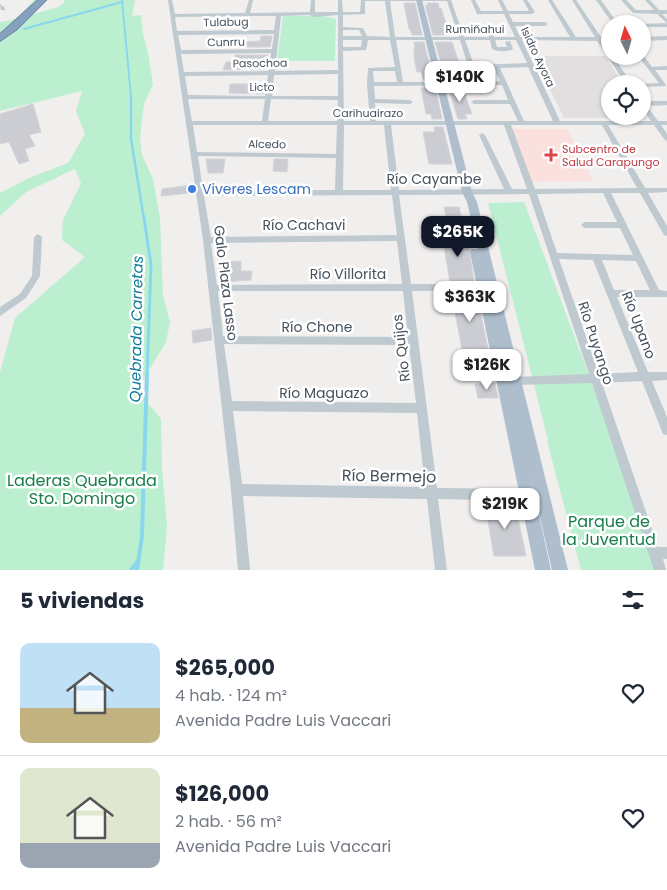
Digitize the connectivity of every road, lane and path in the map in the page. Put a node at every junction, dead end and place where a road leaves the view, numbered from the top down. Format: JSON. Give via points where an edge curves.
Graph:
{"nodes":[{"id":1,"x":30,"y":0,"type":"edge"},
{"id":2,"x":42,"y":0,"type":"edge"},
{"id":3,"x":170,"y":0,"type":"edge"},
{"id":4,"x":250,"y":0,"type":"edge"},
{"id":5,"x":313,"y":0,"type":"edge"},
{"id":6,"x":340,"y":0,"type":"edge"},
{"id":7,"x":363,"y":0,"type":"edge"},
{"id":8,"x":387,"y":0,"type":"edge"},
{"id":9,"x":419,"y":0,"type":"edge"},
{"id":10,"x":449,"y":0,"type":"edge"},
{"id":11,"x":473,"y":0,"type":"edge"},
{"id":12,"x":500,"y":0,"type":"edge"},
{"id":13,"x":525,"y":0,"type":"edge"},
{"id":14,"x":549,"y":0,"type":"edge"},
{"id":15,"x":574,"y":0,"type":"edge"},
{"id":16,"x":598,"y":0,"type":"edge"},
{"id":17,"x":623,"y":0,"type":"edge"},
{"id":18,"x":647,"y":0,"type":"edge"},
{"id":19,"x":658,"y":12,"type":"junction"},
{"id":20,"x":667,"y":12,"type":"edge"},
{"id":21,"x":364,"y":13,"type":"joint"},
{"id":22,"x":506,"y":13,"type":"junction"},
{"id":23,"x":340,"y":14,"type":"junction"},
{"id":24,"x":247,"y":15,"type":"junction"},
{"id":25,"x":279,"y":15,"type":"junction"},
{"id":26,"x":312,"y":15,"type":"junction"},
{"id":27,"x":609,"y":15,"type":"edge"},
{"id":28,"x":173,"y":16,"type":"junction"},
{"id":29,"x":667,"y":23,"type":"edge"},
{"id":30,"x":512,"y":24,"type":"junction"},
{"id":31,"x":545,"y":24,"type":"dead end"},
{"id":32,"x":651,"y":25,"type":"edge"},
{"id":33,"x":340,"y":28,"type":"junction"},
{"id":34,"x":363,"y":31,"type":"joint"},
{"id":35,"x":175,"y":32,"type":"junction"},
{"id":36,"x":277,"y":32,"type":"junction"},
{"id":37,"x":1,"y":34,"type":"edge"},
{"id":38,"x":503,"y":34,"type":"dead end"},
{"id":39,"x":341,"y":38,"type":"junction"},
{"id":40,"x":365,"y":38,"type":"junction"},
{"id":41,"x":392,"y":38,"type":"junction"},
{"id":42,"x":461,"y":38,"type":"junction"},
{"id":43,"x":667,"y":38,"type":"edge"},
{"id":44,"x":429,"y":39,"type":"junction"},
{"id":45,"x":492,"y":39,"type":"junction"},
{"id":46,"x":518,"y":39,"type":"junction"},
{"id":47,"x":574,"y":39,"type":"junction"},
{"id":48,"x":599,"y":39,"type":"junction"},
{"id":49,"x":651,"y":39,"type":"edge"},
{"id":50,"x":508,"y":42,"type":"dead end"},
{"id":51,"x":601,"y":42,"type":"edge"},
{"id":52,"x":365,"y":48,"type":"joint"},
{"id":53,"x":341,"y":49,"type":"junction"},
{"id":54,"x":274,"y":51,"type":"junction"},
{"id":55,"x":179,"y":52,"type":"junction"},
{"id":56,"x":531,"y":65,"type":"junction"},
{"id":57,"x":648,"y":65,"type":"edge"},
{"id":58,"x":496,"y":66,"type":"junction"},
{"id":59,"x":470,"y":67,"type":"junction"},
{"id":60,"x":667,"y":68,"type":"edge"},
{"id":61,"x":398,"y":69,"type":"junction"},
{"id":62,"x":651,"y":69,"type":"junction"},
{"id":63,"x":340,"y":72,"type":"junction"},
{"id":64,"x":270,"y":73,"type":"junction"},
{"id":65,"x":181,"y":74,"type":"junction"},
{"id":66,"x":504,"y":83,"type":"junction"},
{"id":67,"x":370,"y":84,"type":"junction"},
{"id":68,"x":403,"y":84,"type":"junction"},
{"id":69,"x":477,"y":84,"type":"junction"},
{"id":70,"x":444,"y":85,"type":"junction"},
{"id":71,"x":651,"y":85,"type":"edge"},
{"id":72,"x":184,"y":97,"type":"junction"},
{"id":73,"x":269,"y":97,"type":"junction"},
{"id":74,"x":341,"y":98,"type":"junction"},
{"id":75,"x":371,"y":101,"type":"junction"},
{"id":76,"x":410,"y":102,"type":"dead end"},
{"id":77,"x":474,"y":102,"type":"dead end"},
{"id":78,"x":512,"y":102,"type":"junction"},
{"id":79,"x":667,"y":103,"type":"edge"},
{"id":80,"x":651,"y":104,"type":"edge"},
{"id":81,"x":651,"y":116,"type":"edge"},
{"id":82,"x":264,"y":122,"type":"junction"},
{"id":83,"x":188,"y":123,"type":"junction"},
{"id":84,"x":373,"y":123,"type":"junction"},
{"id":85,"x":387,"y":123,"type":"junction"},
{"id":86,"x":601,"y":123,"type":"edge"},
{"id":87,"x":651,"y":123,"type":"edge"},
{"id":88,"x":656,"y":123,"type":"junction"},
{"id":89,"x":667,"y":123,"type":"edge"},
{"id":90,"x":341,"y":124,"type":"junction"},
{"id":91,"x":450,"y":124,"type":"junction"},
{"id":92,"x":506,"y":124,"type":"junction"},
{"id":93,"x":522,"y":124,"type":"junction"},
{"id":94,"x":558,"y":124,"type":"junction"},
{"id":95,"x":605,"y":125,"type":"edge"},
{"id":96,"x":482,"y":135,"type":"dead end"},
{"id":97,"x":667,"y":139,"type":"edge"},
{"id":98,"x":194,"y":154,"type":"junction"},
{"id":99,"x":340,"y":156,"type":"junction"},
{"id":100,"x":642,"y":190,"type":"junction"},
{"id":101,"x":667,"y":190,"type":"edge"},
{"id":102,"x":509,"y":191,"type":"junction"},
{"id":103,"x":532,"y":191,"type":"junction"},
{"id":104,"x":606,"y":191,"type":"junction"},
{"id":105,"x":339,"y":192,"type":"junction"},
{"id":106,"x":395,"y":192,"type":"junction"},
{"id":107,"x":467,"y":192,"type":"junction"},
{"id":108,"x":200,"y":194,"type":"junction"},
{"id":109,"x":622,"y":224,"type":"junction"},
{"id":110,"x":585,"y":225,"type":"dead end"},
{"id":111,"x":667,"y":233,"type":"edge"},
{"id":112,"x":38,"y":237,"type":"dead end"},
{"id":113,"x":401,"y":238,"type":"junction"},
{"id":114,"x":206,"y":240,"type":"junction"},
{"id":115,"x":554,"y":256,"type":"junction"},
{"id":116,"x":596,"y":257,"type":"junction"},
{"id":117,"x":639,"y":258,"type":"junction"},
{"id":118,"x":483,"y":287,"type":"junction"},
{"id":119,"x":212,"y":288,"type":"junction"},
{"id":120,"x":408,"y":288,"type":"junction"},
{"id":121,"x":611,"y":293,"type":"junction"},
{"id":122,"x":656,"y":293,"type":"junction"},
{"id":123,"x":667,"y":294,"type":"edge"},
{"id":124,"x":0,"y":312,"type":"edge"},
{"id":125,"x":219,"y":340,"type":"junction"},
{"id":126,"x":414,"y":341,"type":"junction"},
{"id":127,"x":644,"y":376,"type":"junction"},
{"id":128,"x":667,"y":376,"type":"edge"},
{"id":129,"x":594,"y":379,"type":"junction"},
{"id":130,"x":514,"y":381,"type":"junction"},
{"id":131,"x":226,"y":406,"type":"junction"},
{"id":132,"x":422,"y":408,"type":"junction"},
{"id":133,"x":667,"y":430,"type":"edge"},
{"id":134,"x":237,"y":490,"type":"junction"},
{"id":135,"x":434,"y":494,"type":"junction"},
{"id":136,"x":526,"y":495,"type":"junction"},
{"id":137,"x":542,"y":495,"type":"junction"},
{"id":138,"x":654,"y":553,"type":"junction"},
{"id":139,"x":667,"y":553,"type":"edge"},
{"id":140,"x":244,"y":570,"type":"edge"},
{"id":141,"x":441,"y":570,"type":"edge"},
{"id":142,"x":542,"y":570,"type":"edge"},
{"id":143,"x":560,"y":570,"type":"edge"},
{"id":144,"x":660,"y":570,"type":"edge"}],
"edges":[{"from":1,"to":37,"type":"highway"},
{"from":2,"to":37,"type":"highway","via":[[13,28]]},
{"from":3,"to":28,"type":"street","name":"Galo Plaza Lasso"},
{"from":4,"to":24,"type":"street"},
{"from":5,"to":26,"type":"street"},
{"from":6,"to":23,"type":"street"},
{"from":7,"to":8,"type":"street"},
{"from":7,"to":21,"type":"street"},
{"from":8,"to":9,"type":"street"},
{"from":8,"to":41,"type":"street"},
{"from":9,"to":10,"type":"street"},
{"from":9,"to":44,"type":"main road"},
{"from":10,"to":42,"type":"street"},
{"from":11,"to":22,"type":"street","via":[[478,12]]},
{"from":12,"to":22,"type":"street","name":"Isidro Ayora"},
{"from":13,"to":22,"type":"street","via":[[532,12]]},
{"from":14,"to":47,"type":"street"},
{"from":15,"to":48,"type":"street"},
{"from":16,"to":27,"type":"street"},
{"from":17,"to":19,"type":"street","via":[[635,12]]},
{"from":18,"to":19,"type":"street"},
{"from":19,"to":20,"type":"street"},
{"from":19,"to":29,"type":"street"},
{"from":21,"to":23,"type":"street"},
{"from":22,"to":30,"type":"street","name":"Isidro Ayora"},
{"from":23,"to":26,"type":"street"},
{"from":23,"to":33,"type":"street"},
{"from":24,"to":25,"type":"street"},
{"from":24,"to":28,"type":"street"},
{"from":25,"to":26,"type":"street"},
{"from":25,"to":36,"type":"street"},
{"from":28,"to":35,"type":"street","name":"Galo Plaza Lasso"},
{"from":29,"to":32,"type":"street"},
{"from":30,"to":31,"type":"street"},
{"from":30,"to":46,"type":"street","name":"Isidro Ayora"},
{"from":33,"to":34,"type":"street"},
{"from":33,"to":39,"type":"street"},
{"from":34,"to":40,"type":"street"},
{"from":35,"to":36,"type":"street","name":"Tulabug"},
{"from":35,"to":55,"type":"street","name":"Galo Plaza Lasso"},
{"from":36,"to":54,"type":"street"},
{"from":38,"to":45,"type":"street","via":[[499,28],[490,28]]},
{"from":39,"to":40,"type":"street","name":"Rumiñahui"},
{"from":39,"to":53,"type":"street"},
{"from":40,"to":41,"type":"street","name":"Rumiñahui"},
{"from":40,"to":52,"type":"street"},
{"from":41,"to":44,"type":"street","name":"Rumiñahui"},
{"from":41,"to":61,"type":"street"},
{"from":42,"to":44,"type":"street","name":"Rumiñahui"},
{"from":42,"to":45,"type":"street","name":"Rumiñahui"},
{"from":42,"to":59,"type":"street"},
{"from":43,"to":49,"type":"street"},
{"from":44,"to":70,"type":"main road"},
{"from":45,"to":46,"type":"street","name":"Rumiñahui"},
{"from":45,"to":50,"type":"street","via":[[496,49],[510,49]]},
{"from":46,"to":47,"type":"street","name":"Rumiñahui"},
{"from":46,"to":56,"type":"street","name":"Isidro Ayora"},
{"from":47,"to":48,"type":"street","name":"Rumiñahui"},
{"from":48,"to":51,"type":"street"},
{"from":52,"to":53,"type":"street"},
{"from":53,"to":63,"type":"street"},
{"from":54,"to":55,"type":"street","name":"Cunrru"},
{"from":54,"to":64,"type":"street"},
{"from":55,"to":65,"type":"street","name":"Galo Plaza Lasso"},
{"from":56,"to":58,"type":"street"},
{"from":56,"to":94,"type":"street","name":"Isidro Ayora"},
{"from":57,"to":62,"type":"street"},
{"from":58,"to":59,"type":"street"},
{"from":58,"to":66,"type":"street"},
{"from":59,"to":69,"type":"street"},
{"from":60,"to":62,"type":"street"},
{"from":61,"to":67,"type":"street","via":[[370,69]]},
{"from":61,"to":68,"type":"street"},
{"from":62,"to":71,"type":"street","via":[[663,85]]},
{"from":63,"to":64,"type":"street","name":"Pasochoa"},
{"from":63,"to":74,"type":"street"},
{"from":64,"to":65,"type":"street","name":"Pasochoa"},
{"from":64,"to":73,"type":"street"},
{"from":65,"to":72,"type":"street","name":"Galo Plaza Lasso"},
{"from":66,"to":69,"type":"street"},
{"from":66,"to":78,"type":"street"},
{"from":67,"to":68,"type":"street"},
{"from":67,"to":75,"type":"street"},
{"from":68,"to":70,"type":"street"},
{"from":69,"to":70,"type":"street"},
{"from":70,"to":91,"type":"main road"},
{"from":72,"to":73,"type":"street","name":"Licto"},
{"from":72,"to":83,"type":"street","name":"Galo Plaza Lasso"},
{"from":73,"to":74,"type":"street","name":"Licto"},
{"from":73,"to":82,"type":"street"},
{"from":74,"to":90,"type":"street"},
{"from":75,"to":76,"type":"street"},
{"from":75,"to":84,"type":"street"},
{"from":77,"to":78,"type":"street"},
{"from":78,"to":93,"type":"street"},
{"from":79,"to":80,"type":"street"},
{"from":81,"to":88,"type":"street"},
{"from":82,"to":83,"type":"street","name":"Carihuairazo"},
{"from":82,"to":90,"type":"street","name":"Carihuairazo"},
{"from":83,"to":98,"type":"street","name":"Galo Plaza Lasso"},
{"from":84,"to":85,"type":"street","name":"Carihuairazo"},
{"from":84,"to":90,"type":"street","name":"Carihuairazo"},
{"from":85,"to":91,"type":"street","name":"Carihuairazo"},
{"from":85,"to":106,"type":"street","name":"Río Quijos"},
{"from":86,"to":94,"type":"street","name":"Carihuairazo"},
{"from":87,"to":88,"type":"street","name":"Carihuairazo"},
{"from":88,"to":89,"type":"street","name":"Carihuairazo"},
{"from":88,"to":97,"type":"street"},
{"from":90,"to":99,"type":"street"},
{"from":91,"to":92,"type":"street","name":"Carihuairazo"},
{"from":91,"to":107,"type":"main road"},
{"from":92,"to":93,"type":"street","name":"Carihuairazo"},
{"from":92,"to":103,"type":"street","name":"Río Puyango"},
{"from":93,"to":94,"type":"street","name":"Carihuairazo"},
{"from":95,"to":100,"type":"street"},
{"from":96,"to":102,"type":"street"},
{"from":98,"to":99,"type":"street","name":"Alcedo"},
{"from":98,"to":108,"type":"street","name":"Galo Plaza Lasso"},
{"from":99,"to":105,"type":"street"},
{"from":100,"to":101,"type":"street","name":"Río Cayambe"},
{"from":100,"to":104,"type":"street","name":"Río Cayambe"},
{"from":100,"to":111,"type":"street"},
{"from":102,"to":103,"type":"street","name":"Río Cayambe"},
{"from":102,"to":107,"type":"street","name":"Río Cayambe"},
{"from":103,"to":104,"type":"street","name":"Río Cayambe"},
{"from":103,"to":115,"type":"street","name":"Río Puyango"},
{"from":104,"to":109,"type":"street"},
{"from":105,"to":106,"type":"street","name":"Río Cayambe"},
{"from":105,"to":108,"type":"street","name":"Río Cayambe"},
{"from":106,"to":107,"type":"street","name":"Río Cayambe"},
{"from":106,"to":113,"type":"street","name":"Río Quijos"},
{"from":107,"to":118,"type":"main road","via":[[464,202]]},
{"from":107,"to":130,"type":"main road"},
{"from":108,"to":114,"type":"street","name":"Galo Plaza Lasso"},
{"from":109,"to":110,"type":"street"},
{"from":109,"to":117,"type":"street"},
{"from":112,"to":124,"type":"street","via":[[36,276],[23,296]]},
{"from":113,"to":114,"type":"street","name":"Río Cachavi"},
{"from":113,"to":120,"type":"street","name":"Río Quijos"},
{"from":114,"to":119,"type":"street","name":"Galo Plaza Lasso"},
{"from":115,"to":116,"type":"street"},
{"from":115,"to":129,"type":"street","name":"Río Puyango"},
{"from":116,"to":117,"type":"street"},
{"from":116,"to":121,"type":"street","name":"Río Upano"},
{"from":117,"to":122,"type":"street"},
{"from":118,"to":120,"type":"street","name":"Río Villorita"},
{"from":118,"to":136,"type":"main road"},
{"from":119,"to":120,"type":"street","name":"Río Villorita"},
{"from":119,"to":125,"type":"street","name":"Galo Plaza Lasso"},
{"from":120,"to":126,"type":"street","name":"Río Quijos"},
{"from":121,"to":122,"type":"street"},
{"from":121,"to":127,"type":"street","name":"Río Upano"},
{"from":122,"to":123,"type":"street"},
{"from":125,"to":126,"type":"street","name":"Río Chone"},
{"from":125,"to":131,"type":"street","name":"Galo Plaza Lasso"},
{"from":126,"to":132,"type":"street","name":"Río Quijos"},
{"from":127,"to":128,"type":"street"},
{"from":127,"to":129,"type":"street"},
{"from":127,"to":133,"type":"street","name":"Río Upano"},
{"from":129,"to":130,"type":"street"},
{"from":129,"to":138,"type":"street","name":"Río Puyango"},
{"from":130,"to":137,"type":"main road"},
{"from":131,"to":132,"type":"street","name":"Río Maguazo"},
{"from":131,"to":134,"type":"street","name":"Galo Plaza Lasso"},
{"from":132,"to":135,"type":"street","name":"Río Quijos"},
{"from":134,"to":135,"type":"street","name":"Río Bermejo"},
{"from":134,"to":140,"type":"street","name":"Galo Plaza Lasso"},
{"from":135,"to":136,"type":"street","name":"Río Bermejo"},
{"from":135,"to":141,"type":"street","name":"Río Quijos"},
{"from":136,"to":137,"type":"street","name":"Río Bermejo"},
{"from":136,"to":142,"type":"main road"},
{"from":137,"to":143,"type":"main road"},
{"from":138,"to":139,"type":"street"},
{"from":138,"to":144,"type":"street","name":"Río Puyango"}]}
